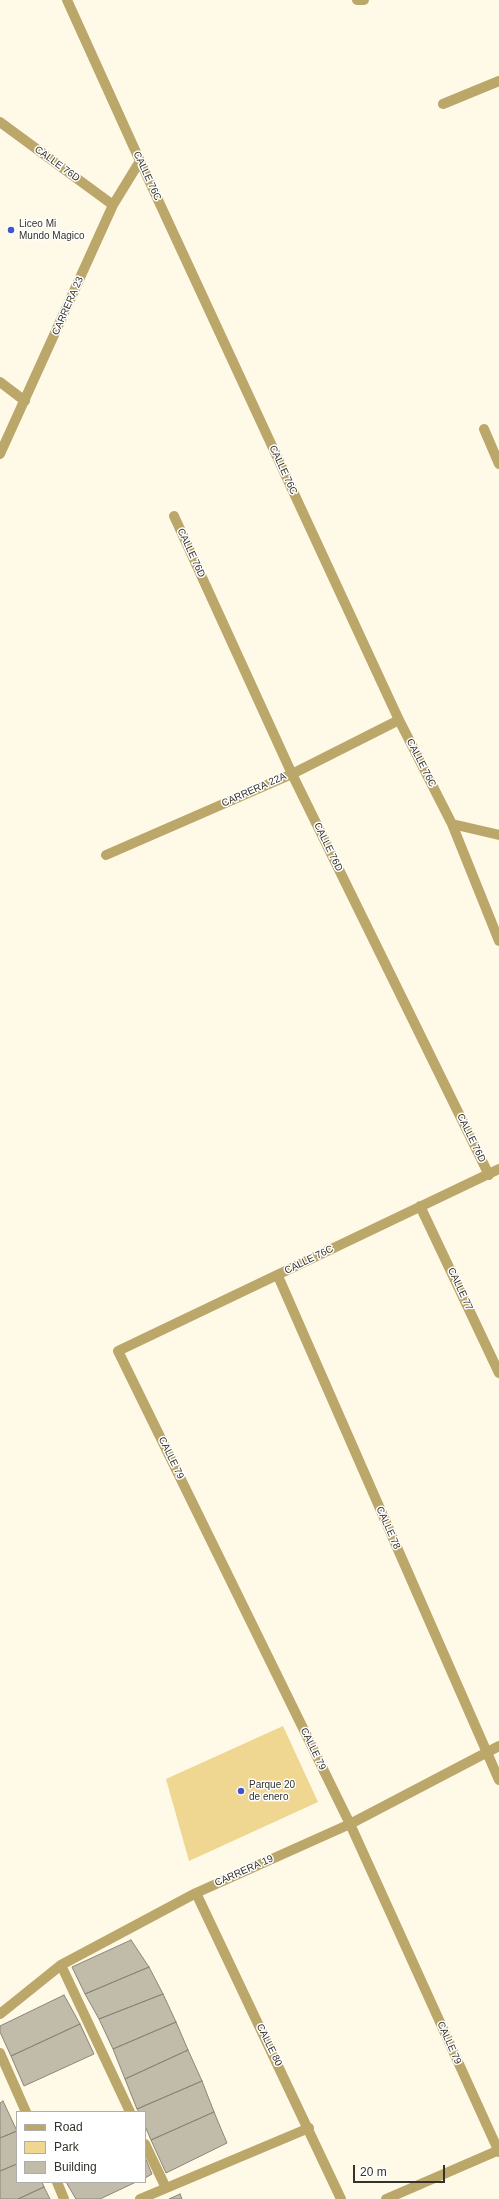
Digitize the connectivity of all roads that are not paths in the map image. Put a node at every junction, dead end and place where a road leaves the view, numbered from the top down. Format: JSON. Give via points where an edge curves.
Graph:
{"nodes":[{"id":1,"x":67,"y":0,"type":"edge"},
{"id":2,"x":357,"y":0,"type":"edge"},
{"id":3,"x":364,"y":0,"type":"edge"},
{"id":4,"x":499,"y":82,"type":"edge"},
{"id":5,"x":443,"y":104,"type":"dead end"},
{"id":6,"x":0,"y":122,"type":"edge"},
{"id":7,"x":140,"y":161,"type":"junction"},
{"id":8,"x":113,"y":206,"type":"junction"},
{"id":9,"x":0,"y":382,"type":"edge"},
{"id":10,"x":25,"y":401,"type":"junction"},
{"id":11,"x":484,"y":429,"type":"dead end"},
{"id":12,"x":0,"y":454,"type":"edge"},
{"id":13,"x":499,"y":464,"type":"edge"},
{"id":14,"x":174,"y":516,"type":"dead end"},
{"id":15,"x":400,"y":720,"type":"junction"},
{"id":16,"x":292,"y":774,"type":"junction"},
{"id":17,"x":452,"y":824,"type":"junction"},
{"id":18,"x":499,"y":836,"type":"edge"},
{"id":19,"x":106,"y":855,"type":"dead end"},
{"id":20,"x":499,"y":941,"type":"edge"},
{"id":21,"x":499,"y":1169,"type":"edge"},
{"id":22,"x":489,"y":1175,"type":"junction"},
{"id":23,"x":420,"y":1206,"type":"junction"},
{"id":24,"x":278,"y":1276,"type":"junction"},
{"id":25,"x":118,"y":1351,"type":"joint"},
{"id":26,"x":499,"y":1373,"type":"edge"},
{"id":27,"x":499,"y":1746,"type":"edge"},
{"id":28,"x":486,"y":1752,"type":"junction"},
{"id":29,"x":499,"y":1780,"type":"edge"},
{"id":30,"x":350,"y":1824,"type":"junction"},
{"id":31,"x":196,"y":1892,"type":"junction"},
{"id":32,"x":61,"y":1965,"type":"junction"},
{"id":33,"x":0,"y":2014,"type":"edge"},
{"id":34,"x":0,"y":2053,"type":"edge"},
{"id":35,"x":26,"y":2111,"type":"edge"},
{"id":36,"x":130,"y":2111,"type":"edge"},
{"id":37,"x":309,"y":2128,"type":"junction"},
{"id":38,"x":146,"y":2146,"type":"edge"},
{"id":39,"x":499,"y":2151,"type":"edge"},
{"id":40,"x":57,"y":2183,"type":"edge"},
{"id":41,"x":166,"y":2188,"type":"junction"},
{"id":42,"x":64,"y":2199,"type":"edge"},
{"id":43,"x":140,"y":2199,"type":"edge"},
{"id":44,"x":341,"y":2199,"type":"edge"},
{"id":45,"x":386,"y":2199,"type":"edge"}],
"edges":[{"from":1,"to":7,"type":"street","name":"CALLE 76C"},
{"from":2,"to":3,"type":"street"},
{"from":4,"to":5,"type":"street"},
{"from":6,"to":8,"type":"street","name":"CALLE 76D"},
{"from":7,"to":8,"type":"street","name":"CARRERA 23"},
{"from":7,"to":15,"type":"street","name":"CALLE 76C"},
{"from":8,"to":10,"type":"street","name":"CARRERA 23"},
{"from":9,"to":10,"type":"street"},
{"from":10,"to":12,"type":"street","name":"CARRERA 23"},
{"from":11,"to":13,"type":"street"},
{"from":14,"to":16,"type":"street","name":"CALLE 76D"},
{"from":15,"to":16,"type":"street","name":"CARRERA 22A"},
{"from":15,"to":17,"type":"street","name":"CALLE 76C"},
{"from":16,"to":19,"type":"street","name":"CARRERA 22A"},
{"from":16,"to":22,"type":"street","name":"CALLE 76D"},
{"from":17,"to":18,"type":"street"},
{"from":17,"to":20,"type":"street","name":"CALLE 76C"},
{"from":21,"to":22,"type":"street","name":"CALLE 76C"},
{"from":22,"to":23,"type":"street","name":"CALLE 76C"},
{"from":23,"to":24,"type":"street","name":"CALLE 76C"},
{"from":23,"to":26,"type":"street","name":"CALLE 77"},
{"from":24,"to":25,"type":"street","name":"CALLE 76C"},
{"from":24,"to":28,"type":"street","name":"CALLE 78"},
{"from":25,"to":30,"type":"street","name":"CALLE 79"},
{"from":27,"to":28,"type":"street","name":"CARRERA 19"},
{"from":28,"to":29,"type":"street","name":"CALLE 78"},
{"from":28,"to":30,"type":"street","name":"CARRERA 19"},
{"from":30,"to":31,"type":"street","name":"CARRERA 19"},
{"from":30,"to":39,"type":"street","name":"CALLE 79"},
{"from":31,"to":32,"type":"street","name":"CARRERA 19"},
{"from":31,"to":37,"type":"street","name":"CALLE 80"},
{"from":32,"to":33,"type":"street","name":"CARRERA 19"},
{"from":32,"to":36,"type":"street"},
{"from":34,"to":35,"type":"street"},
{"from":37,"to":41,"type":"street"},
{"from":37,"to":44,"type":"street","name":"CALLE 80"},
{"from":38,"to":41,"type":"street"},
{"from":39,"to":45,"type":"street"},
{"from":40,"to":42,"type":"street"},
{"from":41,"to":43,"type":"street"}]}
